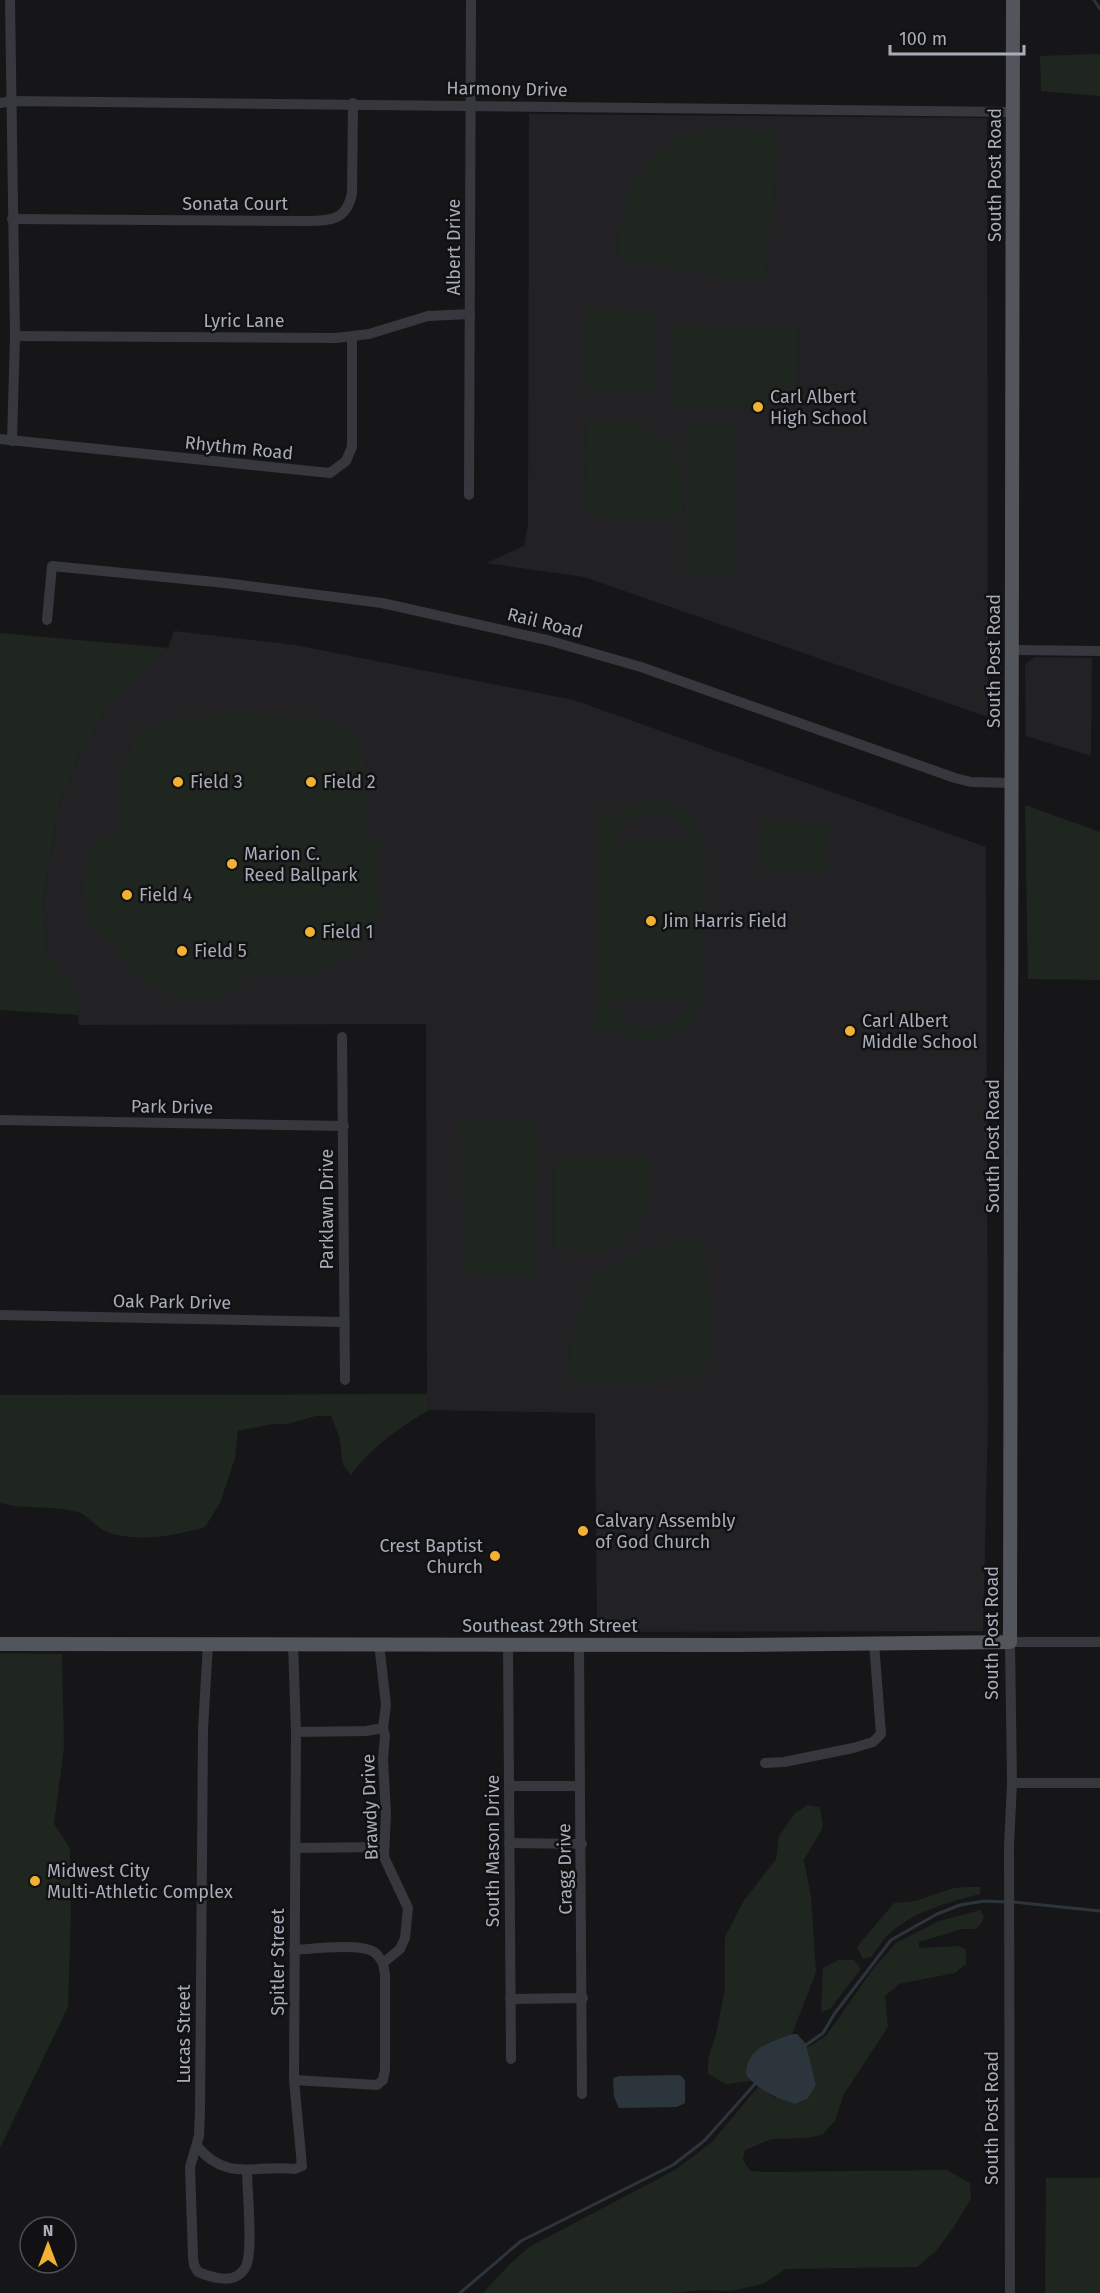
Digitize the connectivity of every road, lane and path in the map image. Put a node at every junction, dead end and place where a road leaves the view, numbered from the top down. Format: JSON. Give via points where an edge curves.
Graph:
{"nodes":[{"id":1,"x":10,"y":0,"type":"edge"},
{"id":2,"x":471,"y":0,"type":"edge"},
{"id":3,"x":1013,"y":0,"type":"edge"},
{"id":4,"x":5,"y":102,"type":"edge"},
{"id":5,"x":353,"y":104,"type":"junction"},
{"id":6,"x":471,"y":105,"type":"junction"},
{"id":7,"x":1013,"y":112,"type":"junction"},
{"id":8,"x":12,"y":219,"type":"junction"},
{"id":9,"x":470,"y":314,"type":"junction"},
{"id":10,"x":15,"y":336,"type":"junction"},
{"id":11,"x":352,"y":337,"type":"junction"},
{"id":12,"x":0,"y":440,"type":"edge"},
{"id":13,"x":12,"y":441,"type":"junction"},
{"id":14,"x":469,"y":495,"type":"dead end"},
{"id":15,"x":47,"y":620,"type":"dead end"},
{"id":16,"x":1012,"y":650,"type":"junction"},
{"id":17,"x":1100,"y":651,"type":"edge"},
{"id":18,"x":1012,"y":783,"type":"junction"},
{"id":19,"x":342,"y":1037,"type":"dead end"},
{"id":20,"x":0,"y":1120,"type":"edge"},
{"id":21,"x":344,"y":1126,"type":"junction"},
{"id":22,"x":0,"y":1315,"type":"edge"},
{"id":23,"x":344,"y":1322,"type":"junction"},
{"id":24,"x":345,"y":1380,"type":"dead end"},
{"id":25,"x":1010,"y":1642,"type":"junction"},
{"id":26,"x":1100,"y":1642,"type":"edge"},
{"id":27,"x":293,"y":1643,"type":"junction"},
{"id":28,"x":379,"y":1643,"type":"junction"},
{"id":29,"x":874,"y":1643,"type":"junction"},
{"id":30,"x":0,"y":1644,"type":"edge"},
{"id":31,"x":208,"y":1644,"type":"junction"},
{"id":32,"x":508,"y":1644,"type":"junction"},
{"id":33,"x":579,"y":1644,"type":"junction"},
{"id":34,"x":383,"y":1728,"type":"junction"},
{"id":35,"x":296,"y":1732,"type":"junction"},
{"id":36,"x":765,"y":1763,"type":"dead end"},
{"id":37,"x":1012,"y":1783,"type":"junction"},
{"id":38,"x":1100,"y":1783,"type":"edge"},
{"id":39,"x":508,"y":1786,"type":"junction"},
{"id":40,"x":580,"y":1786,"type":"junction"},
{"id":41,"x":509,"y":1843,"type":"junction"},
{"id":42,"x":582,"y":1844,"type":"junction"},
{"id":43,"x":384,"y":1846,"type":"junction"},
{"id":44,"x":295,"y":1848,"type":"junction"},
{"id":45,"x":294,"y":1950,"type":"junction"},
{"id":46,"x":383,"y":1963,"type":"junction"},
{"id":47,"x":583,"y":1998,"type":"junction"},
{"id":48,"x":510,"y":1999,"type":"junction"},
{"id":49,"x":511,"y":2058,"type":"dead end"},
{"id":50,"x":294,"y":2080,"type":"junction"},
{"id":51,"x":582,"y":2094,"type":"dead end"},
{"id":52,"x":196,"y":2146,"type":"junction"},
{"id":53,"x":247,"y":2171,"type":"junction"},
{"id":54,"x":1010,"y":2293,"type":"edge"}],
"edges":[{"from":1,"to":4,"type":"street"},
{"from":2,"to":6,"type":"street","name":"Albert Drive"},
{"from":3,"to":7,"type":"main road","name":"South Post Road"},
{"from":4,"to":5,"type":"street","name":"Harmony Drive"},
{"from":4,"to":8,"type":"street"},
{"from":5,"to":6,"type":"street","name":"Harmony Drive"},
{"from":5,"to":8,"type":"street","name":"Sonata Court","via":[[352,193],[345,212],[336,218]]},
{"from":6,"to":7,"type":"street","name":"Harmony Drive"},
{"from":6,"to":9,"type":"street","name":"Albert Drive"},
{"from":7,"to":16,"type":"main road","name":"South Post Road"},
{"from":8,"to":10,"type":"street"},
{"from":9,"to":11,"type":"street","name":"Lyric Lane","via":[[428,316]]},
{"from":9,"to":14,"type":"street","name":"Albert Drive"},
{"from":10,"to":11,"type":"street","name":"Lyric Lane"},
{"from":10,"to":13,"type":"street"},
{"from":11,"to":13,"type":"street","name":"Rhythm Road","via":[[352,447],[345,461],[330,473]]},
{"from":12,"to":13,"type":"street","name":"Rhythm Road"},
{"from":15,"to":18,"type":"street","name":"Rail Road","via":[[52,566],[382,603],[547,640],[641,667],[971,783]]},
{"from":16,"to":17,"type":"street"},
{"from":16,"to":18,"type":"main road","name":"South Post Road"},
{"from":18,"to":25,"type":"main road","name":"South Post Road"},
{"from":19,"to":21,"type":"street","name":"Parklawn Drive"},
{"from":20,"to":21,"type":"street","name":"Park Drive"},
{"from":21,"to":23,"type":"street","name":"Parklawn Drive"},
{"from":22,"to":23,"type":"street","name":"Oak Park Drive"},
{"from":23,"to":24,"type":"street","name":"Parklawn Drive"},
{"from":25,"to":26,"type":"street","name":"Southeast 29th Street"},
{"from":25,"to":29,"type":"main road","name":"Southeast 29th Street"},
{"from":25,"to":37,"type":"street","name":"South Post Road"},
{"from":27,"to":28,"type":"main road","name":"Southeast 29th Street"},
{"from":27,"to":31,"type":"main road","name":"Southeast 29th Street"},
{"from":27,"to":35,"type":"street","name":"Spitler Street"},
{"from":28,"to":32,"type":"main road","name":"Southeast 29th Street"},
{"from":28,"to":34,"type":"street","name":"Brawdy Drive","via":[[386,1705]]},
{"from":29,"to":33,"type":"main road","name":"Southeast 29th Street"},
{"from":29,"to":36,"type":"street","via":[[882,1734],[873,1742],[853,1748]]},
{"from":30,"to":31,"type":"main road","name":"Southeast 29th Street"},
{"from":31,"to":52,"type":"street","name":"Lucas Street","via":[[203,1729],[200,2112]]},
{"from":32,"to":33,"type":"main road","name":"Southeast 29th Street"},
{"from":32,"to":39,"type":"street","name":"South Mason Drive"},
{"from":33,"to":40,"type":"street","name":"Cragg Drive"},
{"from":34,"to":35,"type":"street"},
{"from":34,"to":43,"type":"street","name":"Brawdy Drive"},
{"from":35,"to":44,"type":"street","name":"Spitler Street"},
{"from":37,"to":38,"type":"street"},
{"from":37,"to":54,"type":"street","name":"South Post Road"},
{"from":39,"to":40,"type":"street"},
{"from":39,"to":41,"type":"street","name":"South Mason Drive"},
{"from":40,"to":42,"type":"street","name":"Cragg Drive"},
{"from":41,"to":42,"type":"street"},
{"from":41,"to":48,"type":"street","name":"South Mason Drive"},
{"from":42,"to":47,"type":"street","name":"Cragg Drive"},
{"from":43,"to":44,"type":"street"},
{"from":43,"to":46,"type":"street","name":"Brawdy Drive","via":[[388,1868],[408,1908],[408,1920],[400,1948]]},
{"from":44,"to":45,"type":"street","name":"Spitler Street"},
{"from":45,"to":46,"type":"street","via":[[367,1949]]},
{"from":45,"to":50,"type":"street","name":"Spitler Street"},
{"from":46,"to":50,"type":"street","via":[[383,2080],[377,2085]]},
{"from":47,"to":48,"type":"street"},
{"from":47,"to":51,"type":"street","name":"Cragg Drive"},
{"from":48,"to":49,"type":"street","name":"South Mason Drive"},
{"from":50,"to":53,"type":"street","name":"Spitler Street","via":[[302,2166]]},
{"from":52,"to":53,"type":"street","name":"Spitler Street","via":[[213,2163]]},
{"from":52,"to":53,"type":"street","name":"Lucas Street","via":[[190,2167],[193,2257],[198,2272],[228,2279],[245,2268],[249,2240]]}]}
